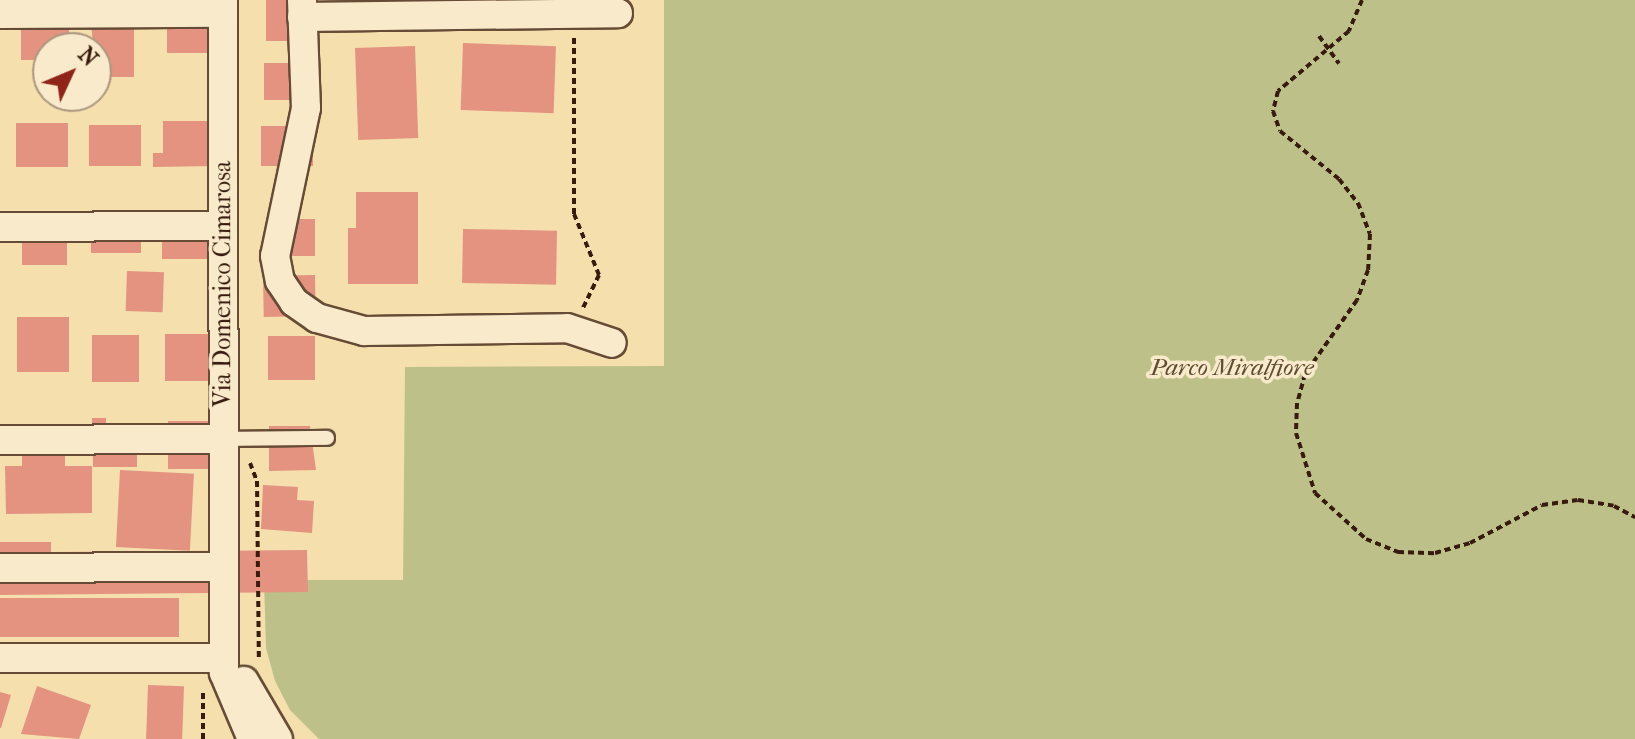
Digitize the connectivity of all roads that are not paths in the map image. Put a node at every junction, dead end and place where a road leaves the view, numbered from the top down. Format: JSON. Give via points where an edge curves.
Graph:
{"nodes":[{"id":1,"x":223,"y":7,"type":"edge"},
{"id":2,"x":302,"y":9,"type":"edge"},
{"id":3,"x":618,"y":13,"type":"dead end"},
{"id":4,"x":0,"y":14,"type":"edge"},
{"id":5,"x":223,"y":226,"type":"junction"},
{"id":6,"x":0,"y":227,"type":"edge"},
{"id":7,"x":612,"y":343,"type":"dead end"},
{"id":8,"x":327,"y":438,"type":"dead end"},
{"id":9,"x":224,"y":439,"type":"junction"},
{"id":10,"x":0,"y":440,"type":"edge"},
{"id":11,"x":224,"y":567,"type":"junction"},
{"id":12,"x":0,"y":568,"type":"edge"},
{"id":13,"x":225,"y":651,"type":"junction"},
{"id":14,"x":0,"y":658,"type":"edge"},
{"id":15,"x":243,"y":734,"type":"edge"},
{"id":16,"x":278,"y":739,"type":"edge"}],
"edges":[{"from":1,"to":4,"type":"street"},
{"from":1,"to":5,"type":"street","name":"Via Domenico Cimarosa"},
{"from":2,"to":3,"type":"street"},
{"from":2,"to":7,"type":"street","via":[[306,108],[275,256],[280,281],[294,302],[317,318],[364,331],[573,330]]},
{"from":5,"to":6,"type":"street"},
{"from":5,"to":9,"type":"street","name":"Via Domenico Cimarosa"},
{"from":8,"to":9,"type":"lane"},
{"from":9,"to":10,"type":"street"},
{"from":9,"to":11,"type":"street","name":"Via Domenico Cimarosa"},
{"from":11,"to":12,"type":"street"},
{"from":11,"to":13,"type":"street","name":"Via Domenico Cimarosa"},
{"from":13,"to":14,"type":"street"},
{"from":13,"to":15,"type":"street","name":"Via Domenico Cimarosa","via":[[230,693]]},
{"from":13,"to":16,"type":"street","name":"Via Domenico Cimarosa"}]}
